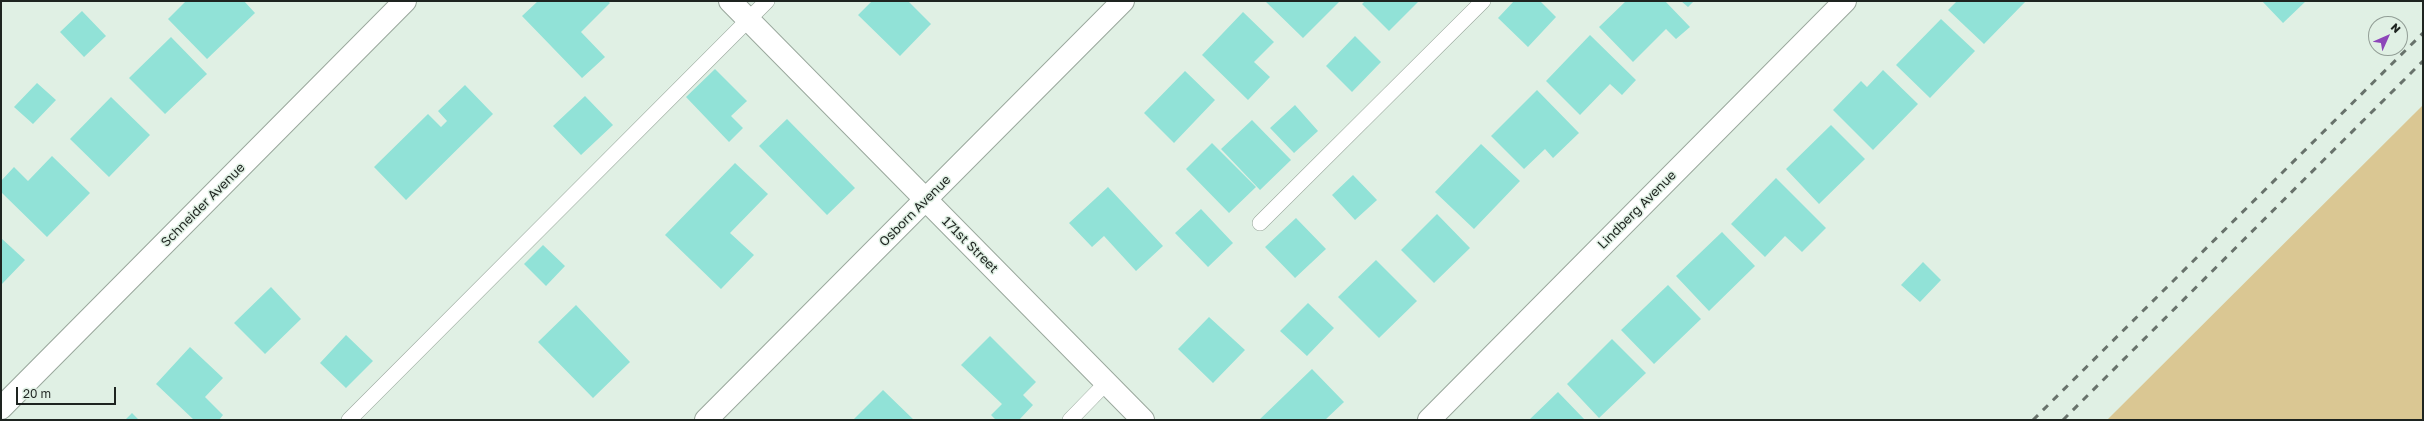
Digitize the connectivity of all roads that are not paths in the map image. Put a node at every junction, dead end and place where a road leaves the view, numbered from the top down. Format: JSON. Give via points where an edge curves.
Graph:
{"nodes":[{"id":1,"x":405,"y":1,"type":"edge"},
{"id":2,"x":730,"y":1,"type":"edge"},
{"id":3,"x":767,"y":1,"type":"edge"},
{"id":4,"x":1123,"y":1,"type":"edge"},
{"id":5,"x":1483,"y":1,"type":"edge"},
{"id":6,"x":1845,"y":1,"type":"edge"},
{"id":7,"x":748,"y":20,"type":"junction"},
{"id":8,"x":925,"y":200,"type":"junction"},
{"id":9,"x":1260,"y":223,"type":"dead end"},
{"id":10,"x":1106,"y":383,"type":"junction"},
{"id":11,"x":1,"y":408,"type":"edge"},
{"id":12,"x":349,"y":420,"type":"edge"},
{"id":13,"x":706,"y":420,"type":"edge"},
{"id":14,"x":1070,"y":420,"type":"edge"},
{"id":15,"x":1143,"y":420,"type":"edge"},
{"id":16,"x":1429,"y":420,"type":"edge"}],
"edges":[{"from":1,"to":11,"type":"street","name":"Schneider Avenue"},
{"from":2,"to":7,"type":"street","name":"171st Street"},
{"from":3,"to":7,"type":"lane"},
{"from":4,"to":8,"type":"street","name":"Osborn Avenue"},
{"from":5,"to":9,"type":"lane"},
{"from":6,"to":16,"type":"street","name":"Lindberg Avenue"},
{"from":7,"to":8,"type":"street","name":"171st Street"},
{"from":7,"to":12,"type":"lane"},
{"from":8,"to":10,"type":"street","name":"171st Street"},
{"from":8,"to":13,"type":"street","name":"Osborn Avenue"},
{"from":10,"to":14,"type":"lane"},
{"from":10,"to":15,"type":"street","name":"171st Street"}]}
